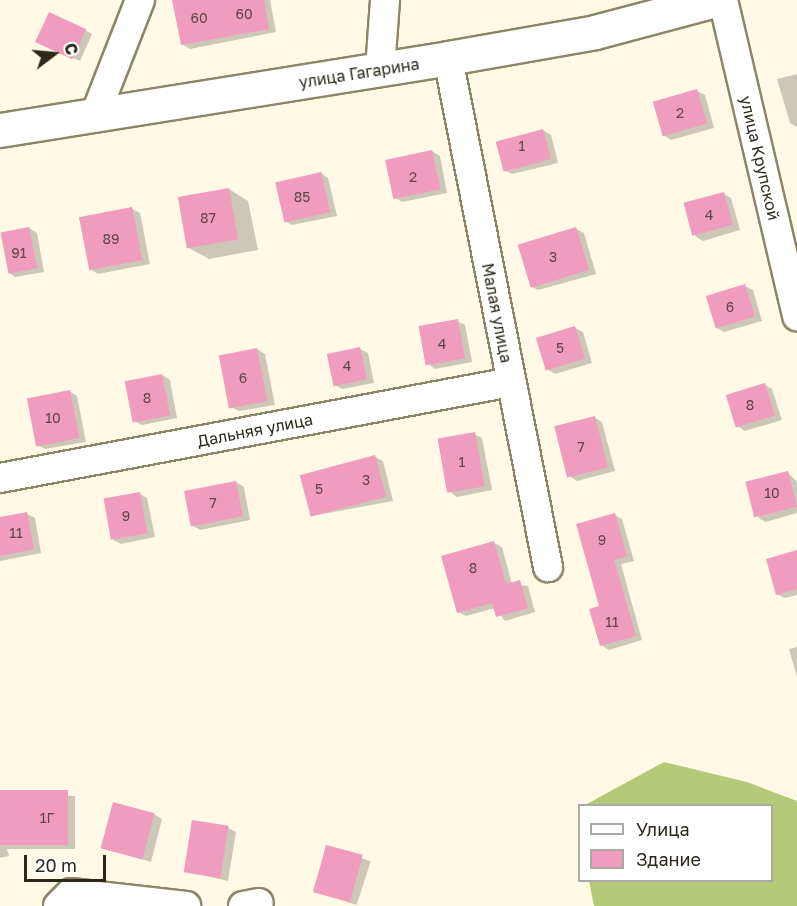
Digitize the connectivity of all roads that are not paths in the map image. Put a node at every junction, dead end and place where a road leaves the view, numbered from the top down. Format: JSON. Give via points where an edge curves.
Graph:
{"nodes":[{"id":1,"x":140,"y":0,"type":"edge"},
{"id":2,"x":385,"y":0,"type":"edge"},
{"id":3,"x":716,"y":0,"type":"edge"},
{"id":4,"x":723,"y":0,"type":"edge"},
{"id":5,"x":448,"y":58,"type":"junction"},
{"id":6,"x":380,"y":70,"type":"junction"},
{"id":7,"x":96,"y":115,"type":"junction"},
{"id":8,"x":0,"y":130,"type":"edge"},
{"id":9,"x":797,"y":316,"type":"edge"},
{"id":10,"x":511,"y":382,"type":"junction"},
{"id":11,"x":0,"y":478,"type":"edge"},
{"id":12,"x":548,"y":567,"type":"dead end"},
{"id":13,"x":58,"y":906,"type":"edge"},
{"id":14,"x":186,"y":906,"type":"edge"}],
"edges":[{"from":1,"to":7,"type":"street","via":[[106,76]]},
{"from":2,"to":6,"type":"street"},
{"from":3,"to":5,"type":"main road","name":"улица Гагарина","via":[[595,32]]},
{"from":4,"to":9,"type":"street","name":"улица Крупской"},
{"from":5,"to":6,"type":"main road","name":"улица Гагарина"},
{"from":5,"to":10,"type":"street","name":"Малая улица"},
{"from":6,"to":7,"type":"main road","name":"улица Гагарина"},
{"from":7,"to":8,"type":"main road","name":"улица Гагарина"},
{"from":10,"to":11,"type":"street","name":"Дальняя улица"},
{"from":10,"to":12,"type":"street","name":"Малая улица"},
{"from":13,"to":14,"type":"street","via":[[71,892]]}]}
